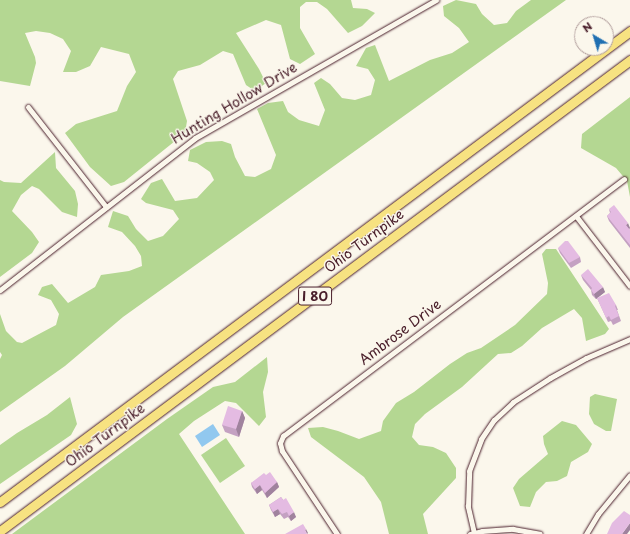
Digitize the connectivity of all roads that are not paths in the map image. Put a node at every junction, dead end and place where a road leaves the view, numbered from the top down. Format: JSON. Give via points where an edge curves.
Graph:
{"nodes":[{"id":1,"x":436,"y":0,"type":"edge"},
{"id":2,"x":630,"y":31,"type":"edge"},
{"id":3,"x":630,"y":60,"type":"edge"},
{"id":4,"x":28,"y":108,"type":"dead end"},
{"id":5,"x":624,"y":179,"type":"dead end"},
{"id":6,"x":106,"y":207,"type":"junction"},
{"id":7,"x":576,"y":216,"type":"junction"},
{"id":8,"x":630,"y":286,"type":"edge"},
{"id":9,"x":0,"y":290,"type":"edge"},
{"id":10,"x":630,"y":339,"type":"edge"},
{"id":11,"x":630,"y":475,"type":"edge"},
{"id":12,"x":0,"y":502,"type":"edge"},
{"id":13,"x":0,"y":531,"type":"edge"},
{"id":14,"x":472,"y":533,"type":"edge"},
{"id":15,"x":337,"y":534,"type":"edge"},
{"id":16,"x":540,"y":534,"type":"edge"},
{"id":17,"x":586,"y":534,"type":"edge"}],
"edges":[{"from":1,"to":6,"type":"street","name":"Hunting Hollow Drive","via":[[195,138]]},
{"from":2,"to":12,"type":"highway","name":"Ohio Turnpike","number":"I 80"},
{"from":3,"to":13,"type":"highway","name":"Ohio Turnpike","number":"I 80"},
{"from":4,"to":6,"type":"street"},
{"from":5,"to":7,"type":"street","name":"Ambrose Drive"},
{"from":6,"to":9,"type":"street","name":"Hunting Hollow Drive"},
{"from":7,"to":8,"type":"street"},
{"from":7,"to":15,"type":"street","name":"Ambrose Drive","via":[[283,436],[280,444],[282,451]]},
{"from":10,"to":14,"type":"street","via":[[562,371],[513,402],[494,420],[481,439],[470,471],[468,506]]},
{"from":11,"to":17,"type":"street","via":[[598,514]]},
{"from":14,"to":16,"type":"street","via":[[513,530]]}]}
